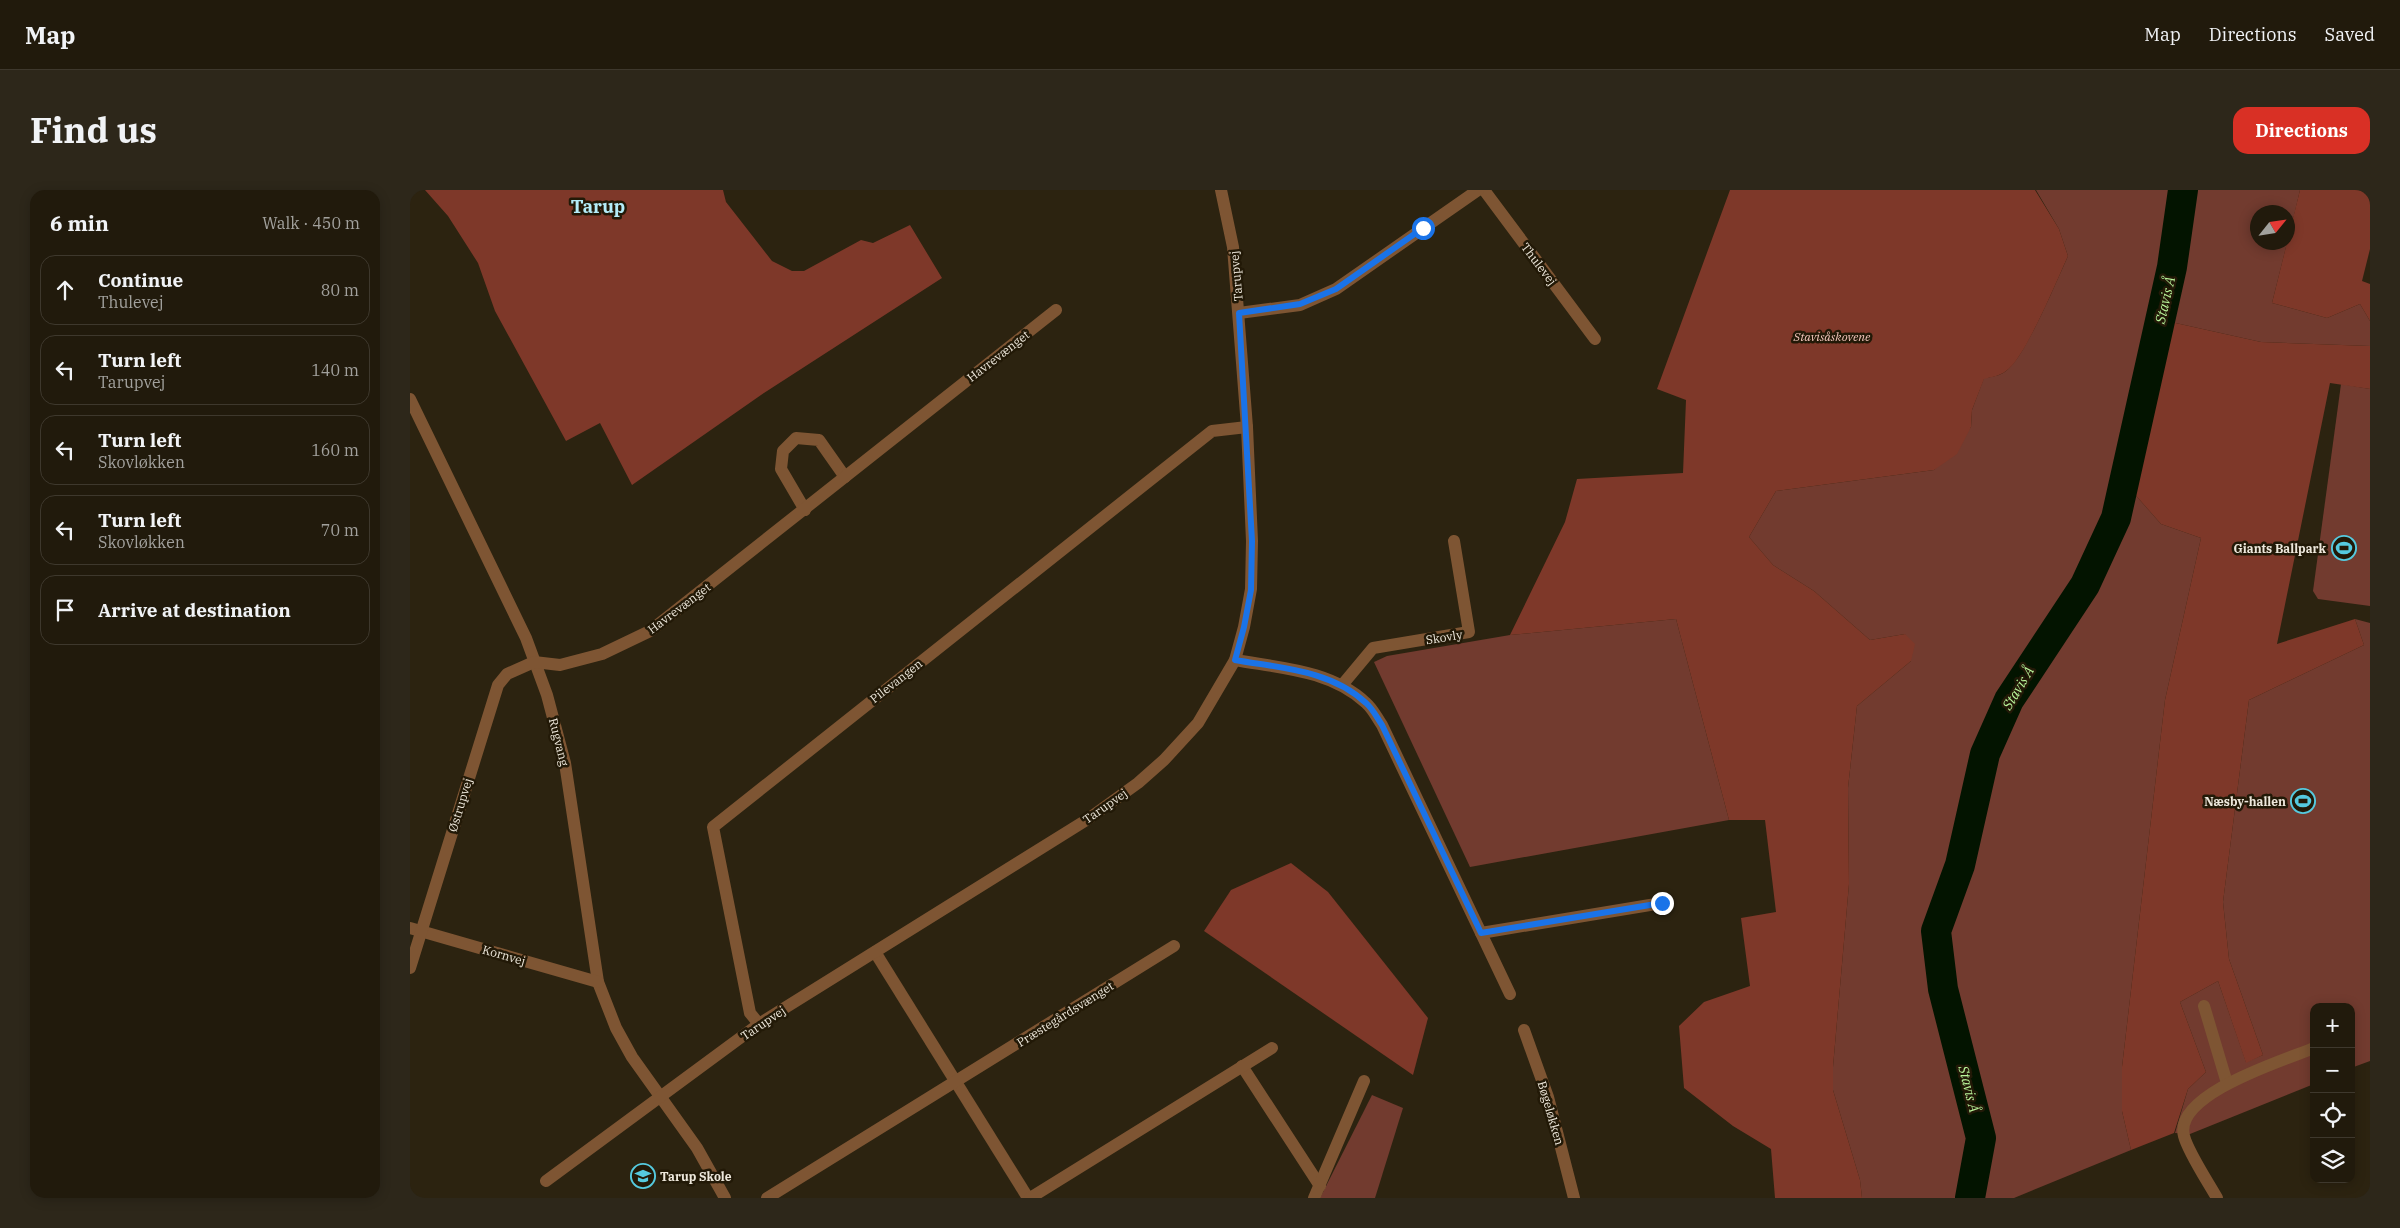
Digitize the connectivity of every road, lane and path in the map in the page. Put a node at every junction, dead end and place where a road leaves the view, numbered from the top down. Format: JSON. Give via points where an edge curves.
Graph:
{"nodes":[{"id":1,"x":1221,"y":190,"type":"edge"},
{"id":2,"x":1478,"y":190,"type":"edge"},
{"id":3,"x":1484,"y":190,"type":"edge"},
{"id":4,"x":1056,"y":310,"type":"dead end"},
{"id":5,"x":1239,"y":313,"type":"junction"},
{"id":6,"x":1595,"y":339,"type":"dead end"},
{"id":7,"x":410,"y":399,"type":"edge"},
{"id":8,"x":1247,"y":427,"type":"junction"},
{"id":9,"x":845,"y":477,"type":"junction"},
{"id":10,"x":805,"y":510,"type":"junction"},
{"id":11,"x":1454,"y":541,"type":"dead end"},
{"id":12,"x":1235,"y":660,"type":"junction"},
{"id":13,"x":534,"y":662,"type":"junction"},
{"id":14,"x":1343,"y":684,"type":"junction"},
{"id":15,"x":1662,"y":903,"type":"dead end"},
{"id":16,"x":416,"y":929,"type":"edge"},
{"id":17,"x":1481,"y":933,"type":"junction"},
{"id":18,"x":1174,"y":946,"type":"dead end"},
{"id":19,"x":875,"y":952,"type":"junction"},
{"id":20,"x":410,"y":968,"type":"edge"},
{"id":21,"x":598,"y":982,"type":"junction"},
{"id":22,"x":1510,"y":994,"type":"dead end"},
{"id":23,"x":2204,"y":1006,"type":"dead end"},
{"id":24,"x":759,"y":1024,"type":"junction"},
{"id":25,"x":1524,"y":1030,"type":"dead end"},
{"id":26,"x":1272,"y":1048,"type":"dead end"},
{"id":27,"x":2310,"y":1050,"type":"edge"},
{"id":28,"x":1242,"y":1066,"type":"junction"},
{"id":29,"x":956,"y":1082,"type":"junction"},
{"id":30,"x":1364,"y":1082,"type":"dead end"},
{"id":31,"x":2227,"y":1083,"type":"junction"},
{"id":32,"x":660,"y":1097,"type":"junction"},
{"id":33,"x":546,"y":1181,"type":"dead end"},
{"id":34,"x":1320,"y":1186,"type":"junction"},
{"id":35,"x":725,"y":1198,"type":"edge"},
{"id":36,"x":767,"y":1198,"type":"edge"},
{"id":37,"x":1029,"y":1198,"type":"edge"},
{"id":38,"x":1314,"y":1198,"type":"edge"},
{"id":39,"x":1574,"y":1198,"type":"edge"},
{"id":40,"x":2217,"y":1198,"type":"edge"}],
"edges":[{"from":1,"to":5,"type":"street","name":"Tarupvej","via":[[1234,247]]},
{"from":2,"to":5,"type":"street","via":[[1336,289],[1300,304]]},
{"from":3,"to":6,"type":"street","name":"Thulevej"},
{"from":4,"to":9,"type":"street","name":"Havrevænget"},
{"from":5,"to":8,"type":"street","name":"Tarupvej"},
{"from":7,"to":13,"type":"street","name":"Rugvang","via":[[526,638]]},
{"from":8,"to":12,"type":"street","name":"Tarupvej","via":[[1251,590]]},
{"from":8,"to":24,"type":"street","name":"Pilevangen","via":[[1212,431],[712,827],[750,1013]]},
{"from":9,"to":10,"type":"street","name":"Havrevænget"},
{"from":9,"to":10,"type":"street","via":[[819,440],[796,438],[783,451],[781,469]]},
{"from":10,"to":13,"type":"street","name":"Havrevænget","via":[[650,631],[602,654],[560,665]]},
{"from":11,"to":14,"type":"street","name":"Skovly","via":[[1469,632],[1373,648]]},
{"from":12,"to":14,"type":"street","via":[[1317,675]]},
{"from":12,"to":19,"type":"street","name":"Tarupvej","via":[[1198,723],[1138,783],[1088,819]]},
{"from":13,"to":16,"type":"street","name":"Østrupvej","via":[[506,674],[498,685]]},
{"from":13,"to":21,"type":"street","name":"Rugvang","via":[[547,695],[565,762]]},
{"from":14,"to":17,"type":"street","via":[[1368,704],[1382,725]]},
{"from":15,"to":17,"type":"street"},
{"from":16,"to":20,"type":"street","name":"Østrupvej"},
{"from":16,"to":21,"type":"street","name":"Kornvej"},
{"from":17,"to":22,"type":"street"},
{"from":18,"to":29,"type":"street","name":"Præstegårdsvænget"},
{"from":19,"to":24,"type":"street","name":"Tarupvej"},
{"from":19,"to":29,"type":"street"},
{"from":21,"to":32,"type":"street","name":"Rugvang","via":[[616,1028]]},
{"from":23,"to":31,"type":"street"},
{"from":24,"to":32,"type":"street","name":"Tarupvej"},
{"from":25,"to":39,"type":"street","name":"Bøgeløkken","via":[[1548,1097]]},
{"from":26,"to":28,"type":"street"},
{"from":27,"to":31,"type":"street"},
{"from":28,"to":34,"type":"street"},
{"from":28,"to":37,"type":"street"},
{"from":29,"to":36,"type":"street","name":"Præstegårdsvænget"},
{"from":29,"to":37,"type":"street"},
{"from":30,"to":34,"type":"street"},
{"from":31,"to":40,"type":"street","via":[[2197,1105],[2186,1119],[2184,1135]]},
{"from":32,"to":33,"type":"street","name":"Tarupvej"},
{"from":32,"to":35,"type":"street","name":"Rugvang","via":[[697,1148]]},
{"from":34,"to":38,"type":"street"}]}
